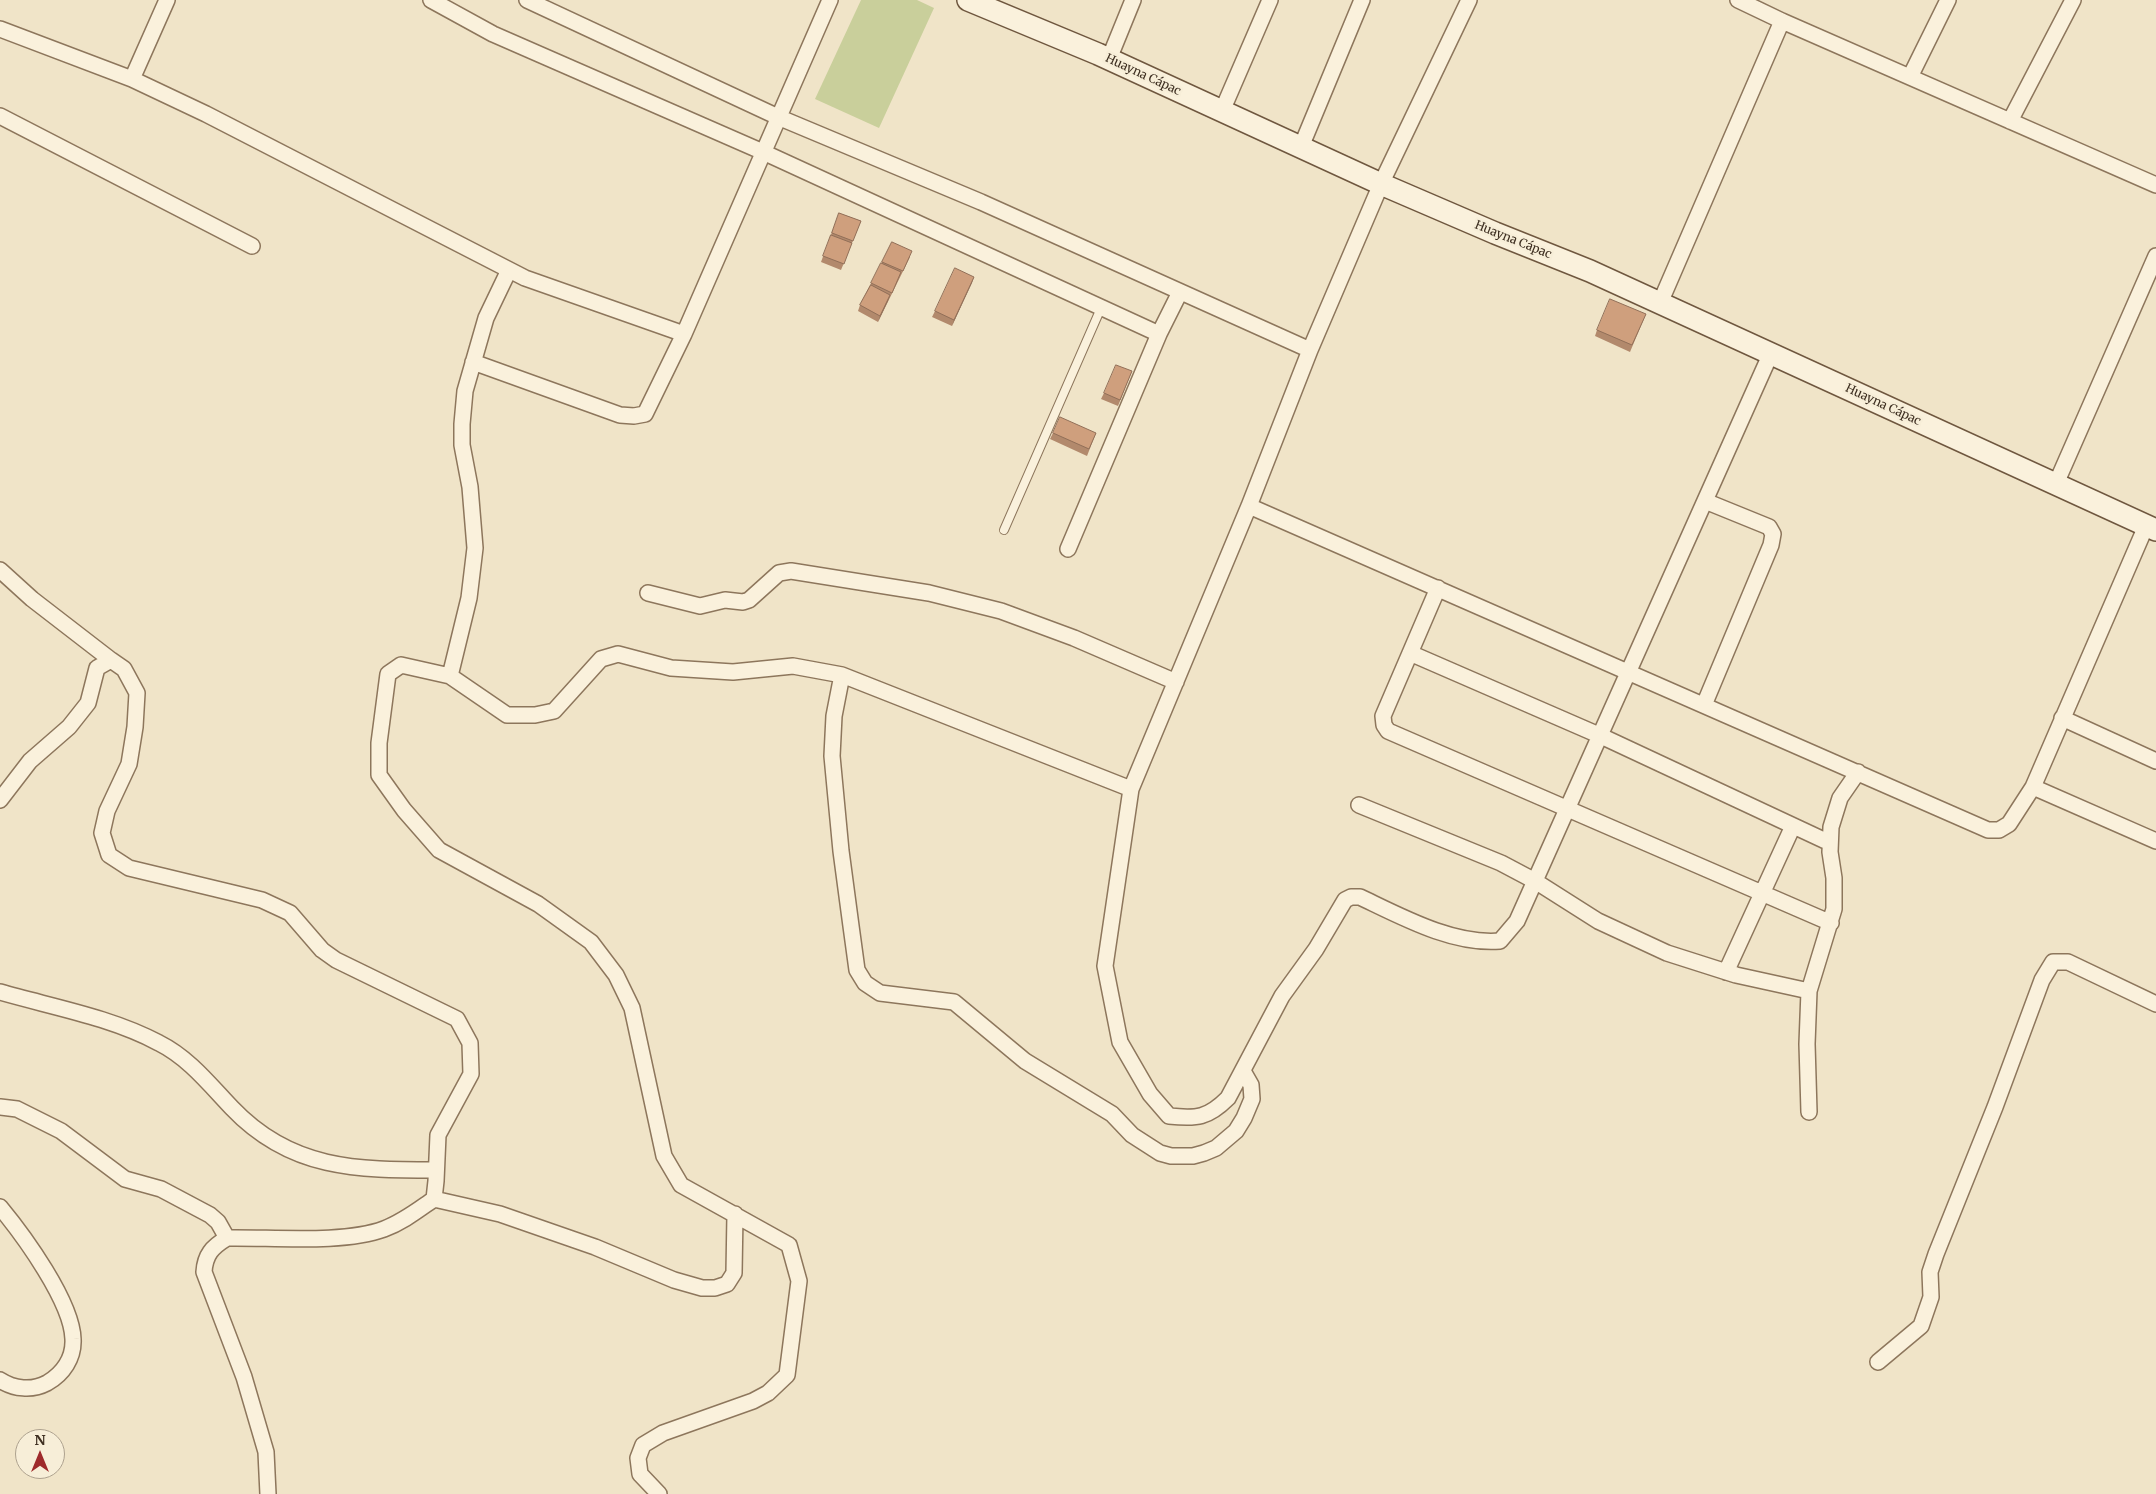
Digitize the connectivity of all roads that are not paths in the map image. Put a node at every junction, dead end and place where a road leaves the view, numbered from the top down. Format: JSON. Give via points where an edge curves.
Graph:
{"nodes":[{"id":1,"x":167,"y":0,"type":"edge"},
{"id":2,"x":431,"y":0,"type":"edge"},
{"id":3,"x":527,"y":0,"type":"edge"},
{"id":4,"x":830,"y":0,"type":"edge"},
{"id":5,"x":968,"y":0,"type":"edge"},
{"id":6,"x":1133,"y":0,"type":"edge"},
{"id":7,"x":1270,"y":0,"type":"edge"},
{"id":8,"x":1362,"y":0,"type":"edge"},
{"id":9,"x":1469,"y":0,"type":"edge"},
{"id":10,"x":1738,"y":0,"type":"edge"},
{"id":11,"x":1948,"y":0,"type":"edge"},
{"id":12,"x":2073,"y":0,"type":"edge"},
{"id":13,"x":1782,"y":21,"type":"junction"},
{"id":14,"x":0,"y":29,"type":"edge"},
{"id":15,"x":1109,"y":59,"type":"junction"},
{"id":16,"x":1910,"y":77,"type":"junction"},
{"id":17,"x":132,"y":79,"type":"junction"},
{"id":18,"x":1222,"y":111,"type":"junction"},
{"id":19,"x":0,"y":116,"type":"edge"},
{"id":20,"x":778,"y":117,"type":"junction"},
{"id":21,"x":2010,"y":121,"type":"junction"},
{"id":22,"x":1301,"y":147,"type":"junction"},
{"id":23,"x":763,"y":152,"type":"junction"},
{"id":24,"x":1381,"y":184,"type":"junction"},
{"id":25,"x":2156,"y":185,"type":"edge"},
{"id":26,"x":252,"y":246,"type":"dead end"},
{"id":27,"x":2156,"y":256,"type":"edge"},
{"id":28,"x":509,"y":270,"type":"junction"},
{"id":29,"x":1180,"y":292,"type":"junction"},
{"id":30,"x":1660,"y":303,"type":"junction"},
{"id":31,"x":1101,"y":308,"type":"junction"},
{"id":32,"x":684,"y":334,"type":"junction"},
{"id":33,"x":1159,"y":334,"type":"junction"},
{"id":34,"x":1310,"y":350,"type":"junction"},
{"id":35,"x":1771,"y":353,"type":"junction"},
{"id":36,"x":473,"y":362,"type":"junction"},
{"id":37,"x":2056,"y":486,"type":"junction"},
{"id":38,"x":1705,"y":502,"type":"junction"},
{"id":39,"x":1249,"y":506,"type":"junction"},
{"id":40,"x":2151,"y":528,"type":"edge"},
{"id":41,"x":1004,"y":530,"type":"dead end"},
{"id":42,"x":1068,"y":549,"type":"dead end"},
{"id":43,"x":0,"y":570,"type":"edge"},
{"id":44,"x":1438,"y":588,"type":"junction"},
{"id":45,"x":648,"y":593,"type":"dead end"},
{"id":46,"x":1410,"y":652,"type":"junction"},
{"id":47,"x":111,"y":660,"type":"junction"},
{"id":48,"x":1630,"y":672,"type":"junction"},
{"id":49,"x":842,"y":675,"type":"junction"},
{"id":50,"x":450,"y":676,"type":"junction"},
{"id":51,"x":1176,"y":682,"type":"junction"},
{"id":52,"x":1704,"y":705,"type":"junction"},
{"id":53,"x":2062,"y":718,"type":"junction"},
{"id":54,"x":1601,"y":736,"type":"junction"},
{"id":55,"x":2156,"y":761,"type":"edge"},
{"id":56,"x":1858,"y":772,"type":"junction"},
{"id":57,"x":2033,"y":787,"type":"junction"},
{"id":58,"x":1132,"y":789,"type":"junction"},
{"id":59,"x":0,"y":800,"type":"edge"},
{"id":60,"x":1359,"y":805,"type":"dead end"},
{"id":61,"x":1568,"y":808,"type":"junction"},
{"id":62,"x":1793,"y":826,"type":"junction"},
{"id":63,"x":2156,"y":841,"type":"edge"},
{"id":64,"x":1830,"y":843,"type":"junction"},
{"id":65,"x":1535,"y":881,"type":"junction"},
{"id":66,"x":1763,"y":892,"type":"junction"},
{"id":67,"x":1831,"y":923,"type":"junction"},
{"id":68,"x":1726,"y":972,"type":"junction"},
{"id":69,"x":1809,"y":991,"type":"junction"},
{"id":70,"x":0,"y":992,"type":"edge"},
{"id":71,"x":2156,"y":1004,"type":"edge"},
{"id":72,"x":1243,"y":1071,"type":"junction"},
{"id":73,"x":0,"y":1107,"type":"edge"},
{"id":74,"x":1809,"y":1112,"type":"dead end"},
{"id":75,"x":436,"y":1170,"type":"junction"},
{"id":76,"x":434,"y":1199,"type":"junction"},
{"id":77,"x":0,"y":1207,"type":"edge"},
{"id":78,"x":735,"y":1214,"type":"junction"},
{"id":79,"x":227,"y":1238,"type":"junction"},
{"id":80,"x":1878,"y":1362,"type":"dead end"},
{"id":81,"x":0,"y":1380,"type":"edge"},
{"id":82,"x":268,"y":1494,"type":"edge"},
{"id":83,"x":659,"y":1494,"type":"edge"}],
"edges":[{"from":1,"to":17,"type":"street"},
{"from":2,"to":23,"type":"street","via":[[493,34]]},
{"from":3,"to":20,"type":"street"},
{"from":4,"to":20,"type":"street"},
{"from":5,"to":15,"type":"street","name":"Huayna Cápac"},
{"from":6,"to":15,"type":"street"},
{"from":7,"to":18,"type":"street"},
{"from":8,"to":22,"type":"street"},
{"from":9,"to":24,"type":"street"},
{"from":10,"to":13,"type":"street"},
{"from":11,"to":16,"type":"street"},
{"from":12,"to":21,"type":"street"},
{"from":13,"to":16,"type":"street"},
{"from":13,"to":30,"type":"street"},
{"from":14,"to":17,"type":"street"},
{"from":15,"to":18,"type":"street","name":"Huayna Cápac"},
{"from":16,"to":21,"type":"street"},
{"from":17,"to":28,"type":"street"},
{"from":18,"to":22,"type":"street","name":"Huayna Cápac"},
{"from":19,"to":26,"type":"street"},
{"from":20,"to":23,"type":"street"},
{"from":20,"to":29,"type":"street","via":[[981,202]]},
{"from":21,"to":25,"type":"street"},
{"from":22,"to":24,"type":"street","name":"Huayna Cápac"},
{"from":23,"to":31,"type":"street"},
{"from":23,"to":32,"type":"street"},
{"from":24,"to":30,"type":"street","name":"Huayna Cápac"},
{"from":24,"to":34,"type":"street"},
{"from":27,"to":37,"type":"street"},
{"from":28,"to":32,"type":"street"},
{"from":28,"to":36,"type":"street","via":[[486,318]]},
{"from":29,"to":33,"type":"street"},
{"from":29,"to":34,"type":"street"},
{"from":30,"to":35,"type":"street","name":"Huayna Cápac"},
{"from":31,"to":33,"type":"street"},
{"from":31,"to":41,"type":"lane"},
{"from":32,"to":36,"type":"street","via":[[645,414],[634,416],[620,415]]},
{"from":33,"to":42,"type":"street"},
{"from":34,"to":39,"type":"street"},
{"from":35,"to":37,"type":"street","name":"Huayna Cápac"},
{"from":35,"to":38,"type":"street"},
{"from":36,"to":50,"type":"street","via":[[465,391],[462,445],[470,487],[475,548],[469,598]]},
{"from":37,"to":40,"type":"street","name":"Huayna Cápac"},
{"from":38,"to":48,"type":"street"},
{"from":38,"to":52,"type":"street","via":[[1769,527],[1773,534]]},
{"from":39,"to":44,"type":"street"},
{"from":39,"to":51,"type":"street"},
{"from":40,"to":53,"type":"street"},
{"from":43,"to":47,"type":"street"},
{"from":44,"to":46,"type":"street"},
{"from":44,"to":48,"type":"street"},
{"from":45,"to":51,"type":"street","via":[[700,606],[725,600],[742,602],[749,600],[779,573],[791,570],[891,586],[1001,611]]},
{"from":46,"to":54,"type":"street"},
{"from":46,"to":61,"type":"street","via":[[1383,716],[1388,731]]},
{"from":47,"to":59,"type":"street","via":[[97,668],[88,703],[79,715],[30,761]]},
{"from":47,"to":75,"type":"street","via":[[124,669],[137,693],[129,764],[107,811],[102,833],[109,855],[129,868],[262,900],[290,913],[322,950],[336,960],[457,1019],[470,1043],[471,1074],[438,1135]]},
{"from":48,"to":52,"type":"street"},
{"from":48,"to":54,"type":"street"},
{"from":49,"to":50,"type":"street","via":[[793,666],[733,672],[671,668],[618,654],[601,659],[554,711],[534,715],[508,715]]},
{"from":49,"to":58,"type":"street"},
{"from":49,"to":72,"type":"street","via":[[834,716],[832,756],[857,970],[865,983],[880,993],[954,1002],[1025,1060],[1112,1114],[1132,1134],[1160,1153],[1171,1156],[1188,1157],[1204,1153],[1216,1148],[1236,1131],[1252,1099],[1251,1086]]},
{"from":50,"to":78,"type":"street","via":[[401,665],[388,674],[379,743],[379,775],[404,810],[440,850],[538,904],[591,942],[616,975],[632,1008],[664,1156],[681,1185]]},
{"from":51,"to":58,"type":"street"},
{"from":52,"to":56,"type":"street"},
{"from":53,"to":55,"type":"street"},
{"from":53,"to":57,"type":"street"},
{"from":54,"to":61,"type":"street"},
{"from":54,"to":62,"type":"street"},
{"from":56,"to":57,"type":"street","via":[[1988,830],[1999,830],[2009,824]]},
{"from":56,"to":64,"type":"street","via":[[1834,812]]},
{"from":57,"to":63,"type":"street"},
{"from":58,"to":72,"type":"street","via":[[1105,966],[1120,1042],[1150,1094],[1169,1116],[1200,1117],[1216,1110],[1228,1098]]},
{"from":60,"to":65,"type":"street","via":[[1501,863]]},
{"from":61,"to":65,"type":"street"},
{"from":61,"to":66,"type":"street"},
{"from":62,"to":64,"type":"street"},
{"from":62,"to":66,"type":"street"},
{"from":64,"to":67,"type":"street","via":[[1835,895]]},
{"from":65,"to":68,"type":"street","via":[[1632,938]]},
{"from":65,"to":72,"type":"street","via":[[1517,920],[1500,940],[1491,942],[1466,939],[1410,922],[1360,897],[1345,900],[1316,949],[1282,996]]},
{"from":66,"to":67,"type":"street"},
{"from":66,"to":68,"type":"street"},
{"from":67,"to":69,"type":"street"},
{"from":68,"to":69,"type":"street"},
{"from":69,"to":74,"type":"street"},
{"from":70,"to":75,"type":"street","via":[[111,1024],[160,1043],[191,1065],[249,1124],[300,1155],[342,1167]]},
{"from":71,"to":80,"type":"street","via":[[2068,962],[2053,962],[2042,980],[1936,1254],[1930,1272],[1931,1297],[1921,1326]]},
{"from":73,"to":79,"type":"street","via":[[17,1109],[61,1131],[126,1179],[161,1189],[210,1215]]},
{"from":75,"to":76,"type":"street"},
{"from":76,"to":78,"type":"street","via":[[500,1214],[702,1288],[727,1284],[734,1273]]},
{"from":76,"to":79,"type":"street","via":[[394,1225],[372,1233],[336,1237]]},
{"from":77,"to":81,"type":"street","via":[[61,1296],[74,1337],[68,1363],[55,1378],[25,1388]]},
{"from":78,"to":83,"type":"street","via":[[789,1245],[799,1281],[788,1375],[768,1393],[753,1401],[671,1430],[643,1445],[638,1458],[640,1474]]},
{"from":79,"to":82,"type":"street","via":[[211,1250],[204,1272],[244,1377],[266,1452]]}]}
